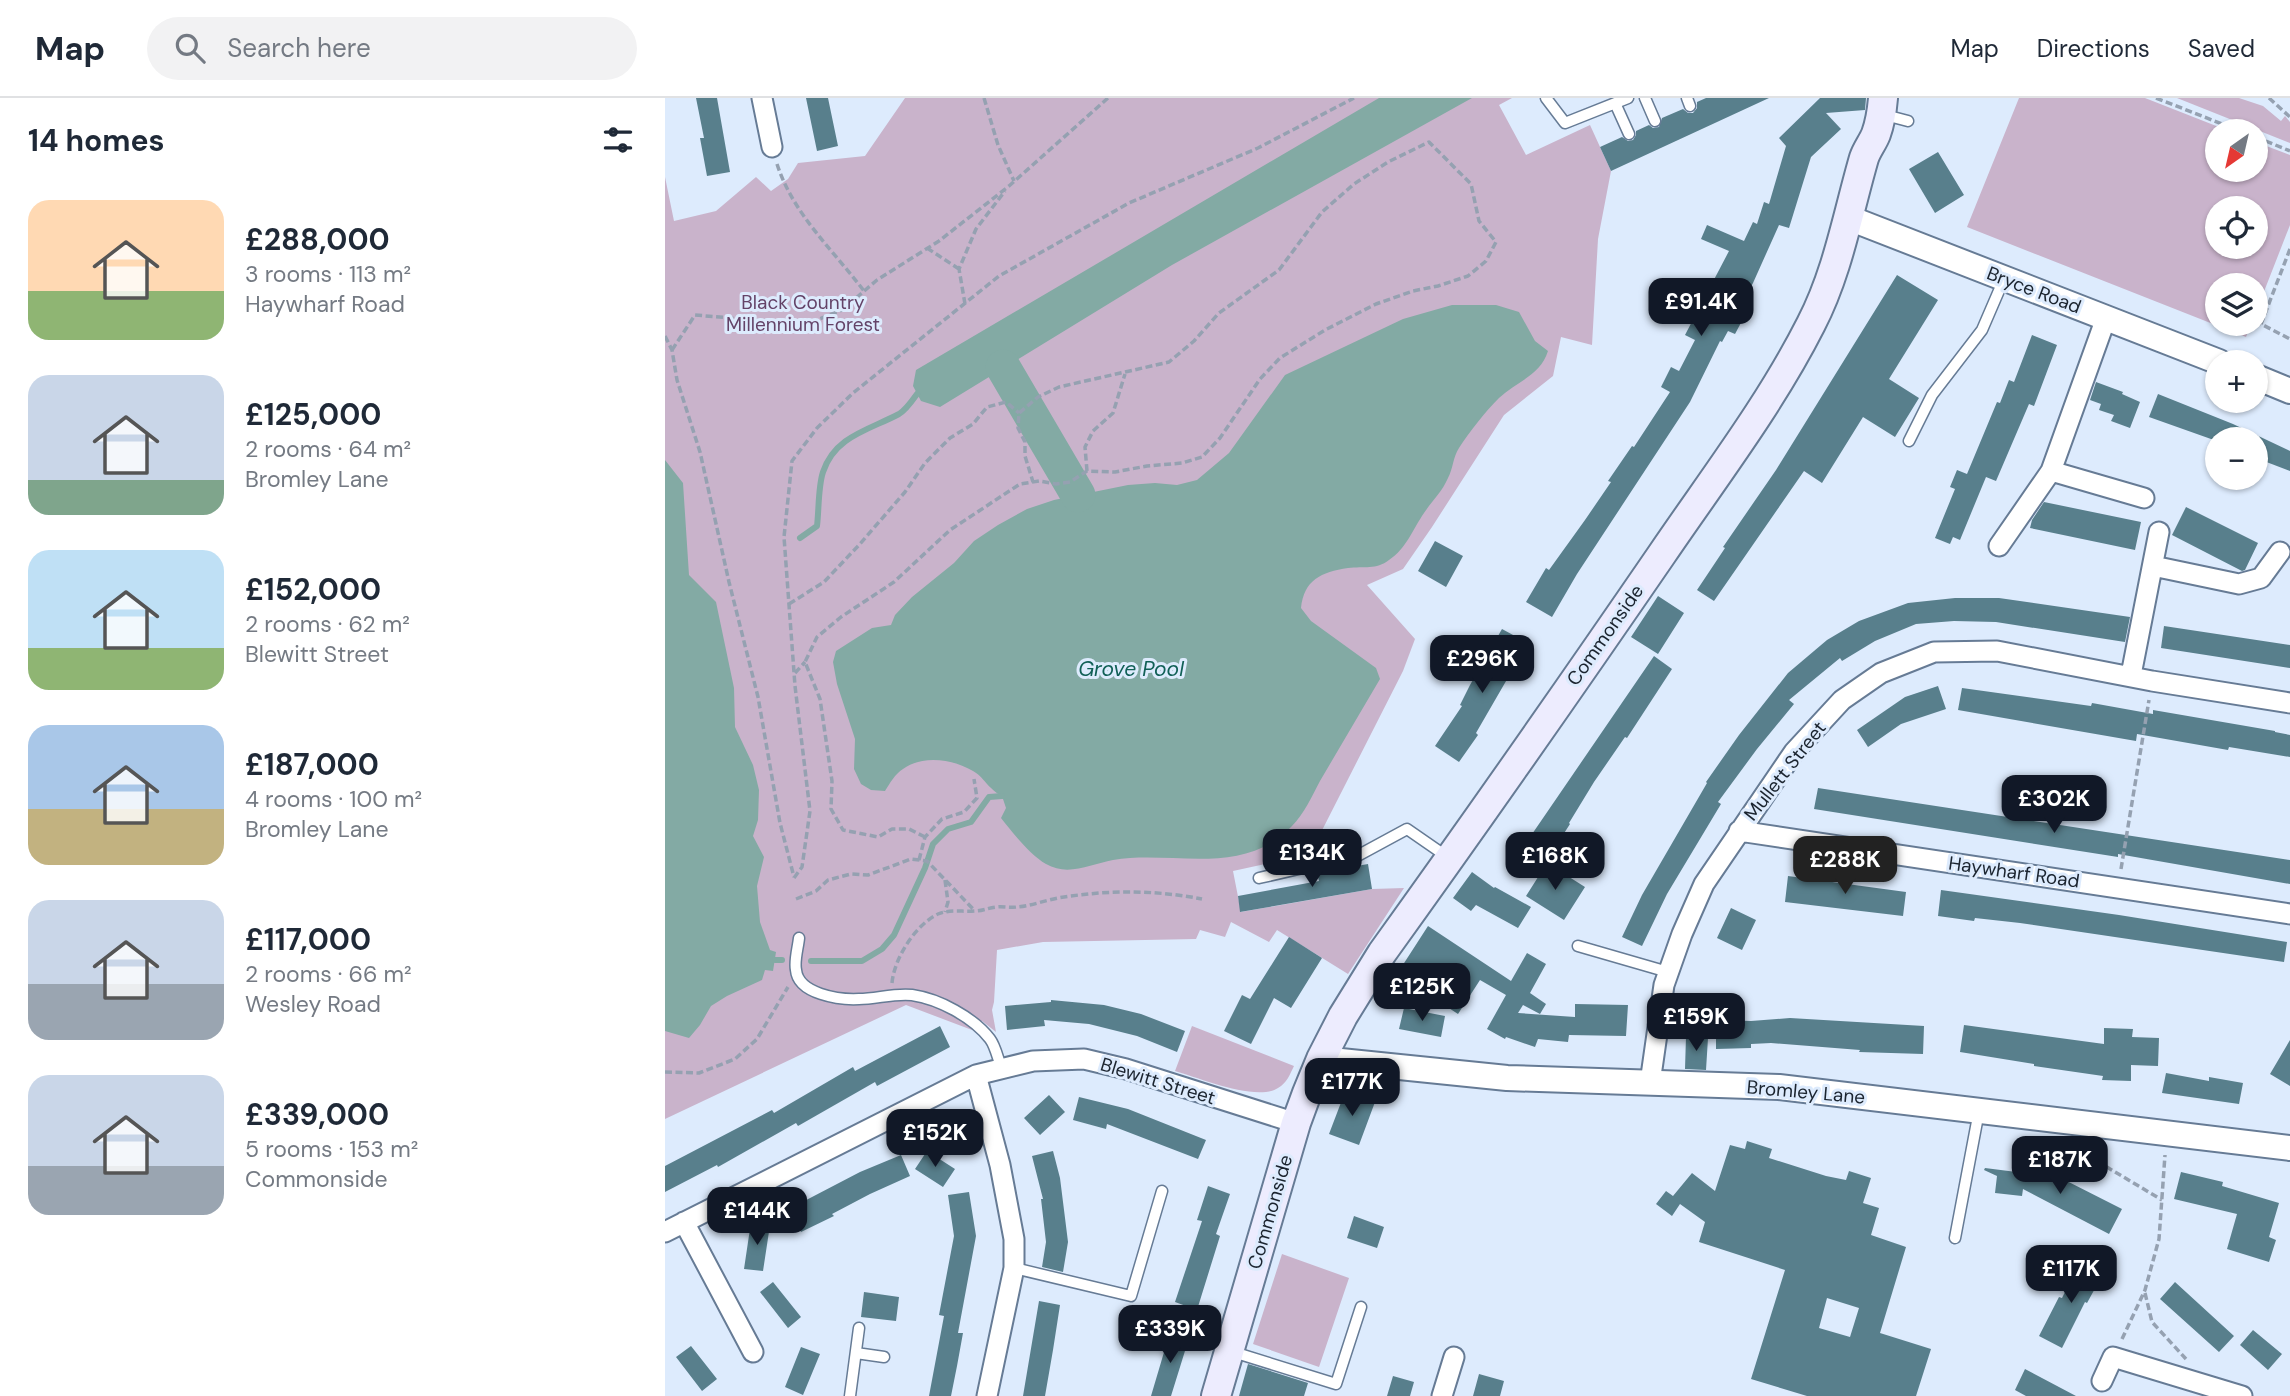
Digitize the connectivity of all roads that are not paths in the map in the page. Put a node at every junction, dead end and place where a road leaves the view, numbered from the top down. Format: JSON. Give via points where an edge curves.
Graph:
{"nodes":[{"id":1,"x":762,"y":98,"type":"edge"},
{"id":2,"x":1546,"y":98,"type":"edge"},
{"id":3,"x":1598,"y":98,"type":"edge"},
{"id":4,"x":1627,"y":98,"type":"edge"},
{"id":5,"x":1645,"y":98,"type":"edge"},
{"id":6,"x":1615,"y":103,"type":"junction"},
{"id":7,"x":1602,"y":108,"type":"junction"},
{"id":8,"x":1884,"y":108,"type":"edge"},
{"id":9,"x":1655,"y":121,"type":"dead end"},
{"id":10,"x":1629,"y":134,"type":"dead end"},
{"id":11,"x":772,"y":147,"type":"road end"},
{"id":12,"x":1849,"y":218,"type":"junction"},
{"id":13,"x":2004,"y":278,"type":"junction"},
{"id":14,"x":2106,"y":318,"type":"junction"},
{"id":15,"x":2205,"y":357,"type":"edge"},
{"id":16,"x":2268,"y":382,"type":"edge"},
{"id":17,"x":2290,"y":391,"type":"edge"},
{"id":18,"x":1909,"y":442,"type":"dead end"},
{"id":19,"x":2050,"y":471,"type":"junction"},
{"id":20,"x":2144,"y":498,"type":"dead end"},
{"id":21,"x":2159,"y":532,"type":"dead end"},
{"id":22,"x":1999,"y":546,"type":"dead end"},
{"id":23,"x":2280,"y":552,"type":"dead end"},
{"id":24,"x":2153,"y":566,"type":"junction"},
{"id":25,"x":2131,"y":675,"type":"junction"},
{"id":26,"x":2290,"y":703,"type":"edge"},
{"id":27,"x":1739,"y":831,"type":"junction"},
{"id":28,"x":1450,"y":859,"type":"junction"},
{"id":29,"x":1259,"y":878,"type":"dead end"},
{"id":30,"x":2290,"y":914,"type":"edge"},
{"id":31,"x":799,"y":938,"type":"dead end"},
{"id":32,"x":1577,"y":946,"type":"dead end"},
{"id":33,"x":1668,"y":972,"type":"junction"},
{"id":34,"x":1321,"y":1059,"type":"junction"},
{"id":35,"x":1002,"y":1069,"type":"junction"},
{"id":36,"x":977,"y":1075,"type":"junction"},
{"id":37,"x":1650,"y":1083,"type":"junction"},
{"id":38,"x":1979,"y":1110,"type":"junction"},
{"id":39,"x":1296,"y":1123,"type":"junction"},
{"id":40,"x":2290,"y":1148,"type":"edge"},
{"id":41,"x":1162,"y":1191,"type":"dead end"},
{"id":42,"x":684,"y":1222,"type":"junction"},
{"id":43,"x":665,"y":1232,"type":"edge"},
{"id":44,"x":1955,"y":1238,"type":"dead end"},
{"id":45,"x":1014,"y":1268,"type":"junction"},
{"id":46,"x":1361,"y":1307,"type":"dead end"},
{"id":47,"x":859,"y":1328,"type":"dead end"},
{"id":48,"x":1229,"y":1350,"type":"junction"},
{"id":49,"x":753,"y":1352,"type":"dead end"},
{"id":50,"x":856,"y":1353,"type":"junction"},
{"id":51,"x":884,"y":1357,"type":"dead end"},
{"id":52,"x":1454,"y":1357,"type":"dead end"},
{"id":53,"x":2102,"y":1381,"type":"dead end"},
{"id":54,"x":1336,"y":1384,"type":"junction"},
{"id":55,"x":850,"y":1396,"type":"edge"},
{"id":56,"x":987,"y":1396,"type":"edge"},
{"id":57,"x":1216,"y":1396,"type":"edge"},
{"id":58,"x":1334,"y":1396,"type":"edge"},
{"id":59,"x":1443,"y":1396,"type":"edge"},
{"id":60,"x":2242,"y":1396,"type":"edge"}],
"edges":[{"from":1,"to":11,"type":"street"},
{"from":2,"to":7,"type":"lane","via":[[1565,123]]},
{"from":3,"to":7,"type":"lane"},
{"from":4,"to":6,"type":"lane"},
{"from":5,"to":9,"type":"lane"},
{"from":6,"to":7,"type":"lane"},
{"from":6,"to":10,"type":"lane"},
{"from":8,"to":12,"type":"main road","name":"Commonside","via":[[1865,154]]},
{"from":12,"to":13,"type":"street","name":"Bryce Road"},
{"from":12,"to":28,"type":"main road","name":"Commonside","via":[[1812,323],[1744,435]]},
{"from":13,"to":14,"type":"street","name":"Bryce Road"},
{"from":13,"to":18,"type":"lane","via":[[1982,330],[1932,395]]},
{"from":14,"to":15,"type":"street","name":"Bryce Road"},
{"from":14,"to":19,"type":"street"},
{"from":16,"to":17,"type":"street"},
{"from":19,"to":20,"type":"street"},
{"from":19,"to":22,"type":"street"},
{"from":21,"to":24,"type":"street"},
{"from":23,"to":24,"type":"street","via":[[2261,578],[2239,584]]},
{"from":24,"to":25,"type":"street"},
{"from":25,"to":26,"type":"street","name":"Mullett Street"},
{"from":25,"to":27,"type":"street","name":"Mullett Street","via":[[1997,651],[1934,652],[1881,673],[1842,700],[1794,752]]},
{"from":27,"to":30,"type":"street","name":"Haywharf Road"},
{"from":27,"to":33,"type":"street","name":"Mullett Street","via":[[1704,884]]},
{"from":28,"to":29,"type":"lane","via":[[1407,829],[1359,855]]},
{"from":28,"to":34,"type":"main road","name":"Commonside","via":[[1369,973]]},
{"from":31,"to":35,"type":"lane","via":[[795,972],[810,990],[858,999],[912,995],[946,1006],[975,1024],[991,1041]]},
{"from":32,"to":33,"type":"lane"},
{"from":33,"to":37,"type":"street","name":"Mullett Street"},
{"from":34,"to":37,"type":"street","name":"Bromley Lane","via":[[1507,1078]]},
{"from":34,"to":39,"type":"main road","name":"Commonside"},
{"from":35,"to":36,"type":"street","name":"Blewitt Street"},
{"from":35,"to":39,"type":"street","name":"Blewitt Street","via":[[1033,1061],[1084,1059]]},
{"from":36,"to":42,"type":"street","name":"Blewitt Street"},
{"from":36,"to":45,"type":"street","via":[[1000,1165],[1014,1239]]},
{"from":37,"to":38,"type":"street","name":"Bromley Lane","via":[[1779,1087]]},
{"from":38,"to":40,"type":"street","name":"Bromley Lane"},
{"from":38,"to":44,"type":"lane"},
{"from":39,"to":48,"type":"main road","name":"Commonside"},
{"from":41,"to":45,"type":"lane","via":[[1131,1296]]},
{"from":42,"to":43,"type":"street","name":"Blewitt Street"},
{"from":42,"to":49,"type":"street"},
{"from":45,"to":56,"type":"street"},
{"from":46,"to":54,"type":"lane"},
{"from":47,"to":50,"type":"lane"},
{"from":48,"to":54,"type":"lane"},
{"from":48,"to":57,"type":"main road","name":"Commonside"},
{"from":50,"to":51,"type":"lane"},
{"from":50,"to":55,"type":"lane"},
{"from":52,"to":59,"type":"street"},
{"from":53,"to":60,"type":"street","via":[[2113,1357]]},
{"from":54,"to":58,"type":"lane"}]}
